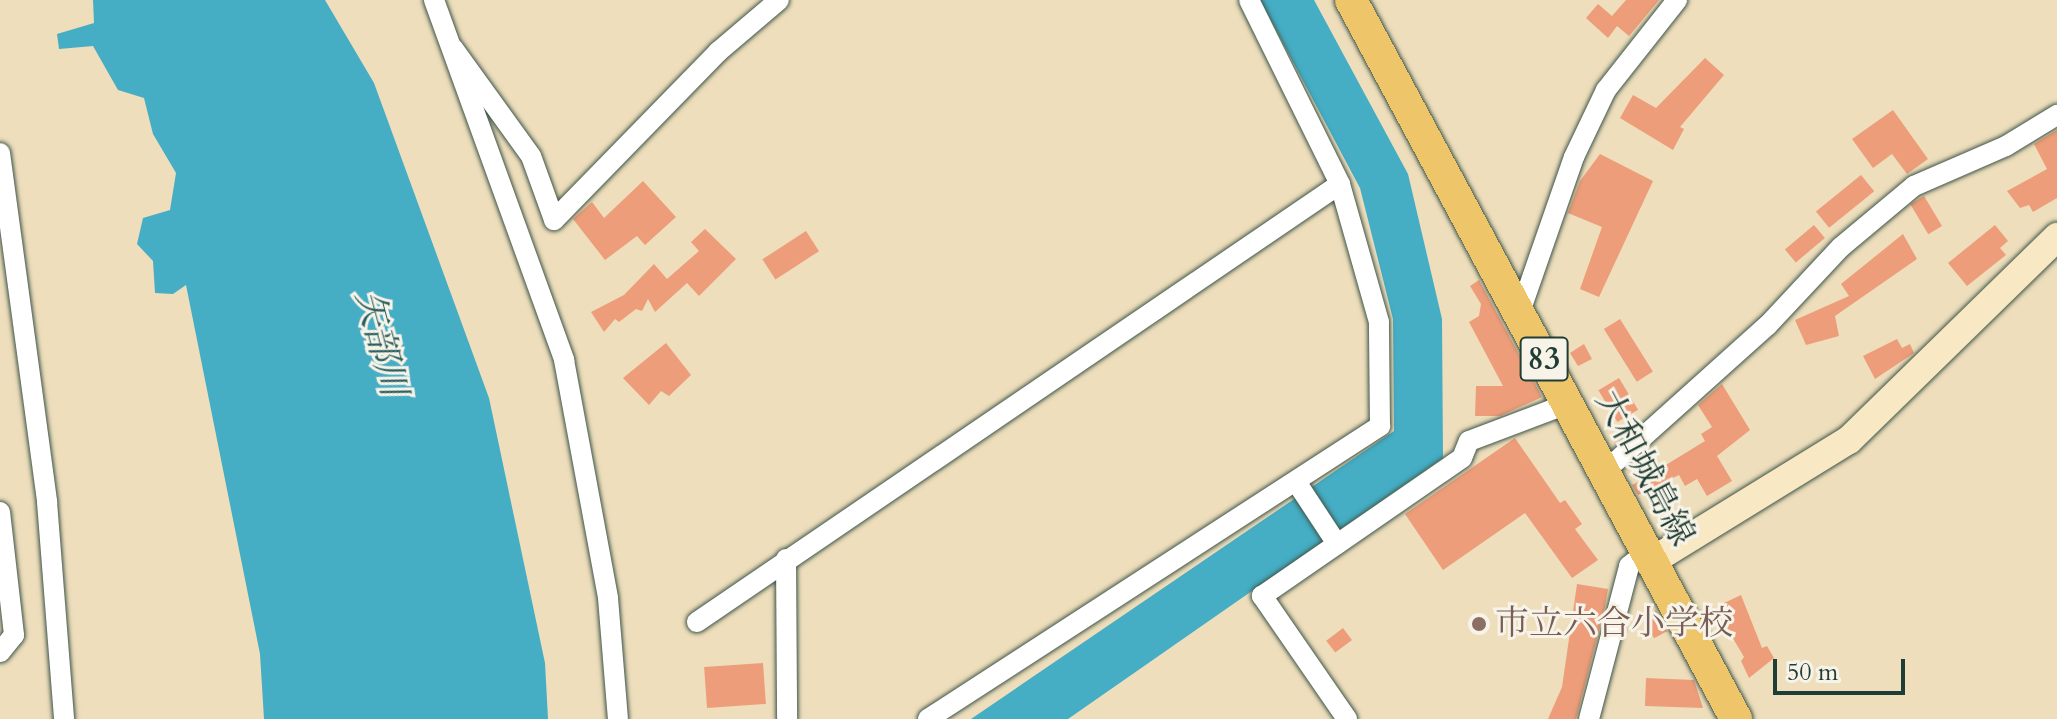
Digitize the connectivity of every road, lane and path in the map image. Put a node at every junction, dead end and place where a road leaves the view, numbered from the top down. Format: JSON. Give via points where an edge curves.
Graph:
{"nodes":[{"id":1,"x":434,"y":0,"type":"edge"},
{"id":2,"x":779,"y":0,"type":"edge"},
{"id":3,"x":1249,"y":0,"type":"edge"},
{"id":4,"x":1351,"y":0,"type":"edge"},
{"id":5,"x":1677,"y":0,"type":"edge"},
{"id":6,"x":448,"y":44,"type":"junction"},
{"id":7,"x":2057,"y":115,"type":"edge"},
{"id":8,"x":0,"y":153,"type":"edge"},
{"id":9,"x":1340,"y":184,"type":"junction"},
{"id":10,"x":2057,"y":237,"type":"edge"},
{"id":11,"x":1520,"y":312,"type":"junction"},
{"id":12,"x":1567,"y":404,"type":"junction"},
{"id":13,"x":1604,"y":472,"type":"junction"},
{"id":14,"x":1301,"y":490,"type":"junction"},
{"id":15,"x":0,"y":512,"type":"edge"},
{"id":16,"x":1337,"y":544,"type":"junction"},
{"id":17,"x":1650,"y":556,"type":"junction"},
{"id":18,"x":786,"y":559,"type":"junction"},
{"id":19,"x":697,"y":622,"type":"dead end"},
{"id":20,"x":0,"y":652,"type":"edge"},
{"id":21,"x":64,"y":719,"type":"edge"},
{"id":22,"x":618,"y":719,"type":"edge"},
{"id":23,"x":787,"y":719,"type":"edge"},
{"id":24,"x":928,"y":719,"type":"edge"},
{"id":25,"x":1347,"y":719,"type":"edge"},
{"id":26,"x":1589,"y":719,"type":"edge"},
{"id":27,"x":1736,"y":719,"type":"edge"}],
"edges":[{"from":1,"to":6,"type":"street"},
{"from":2,"to":6,"type":"street","via":[[718,52],[554,220],[531,156],[468,63]]},
{"from":3,"to":9,"type":"street"},
{"from":4,"to":11,"type":"main road","name":"大和城島線","number":"83"},
{"from":5,"to":11,"type":"street","via":[[1606,90],[1574,157]]},
{"from":6,"to":22,"type":"street","via":[[564,360],[608,598]]},
{"from":7,"to":13,"type":"street","via":[[2006,146],[1914,186],[1841,247],[1767,326]]},
{"from":8,"to":21,"type":"street","via":[[47,502]]},
{"from":9,"to":14,"type":"street","via":[[1379,322],[1380,426]]},
{"from":9,"to":18,"type":"street"},
{"from":10,"to":17,"type":"street","via":[[1849,440]]},
{"from":11,"to":12,"type":"main road","name":"大和城島線","number":"83"},
{"from":12,"to":13,"type":"main road","name":"大和城島線","number":"83"},
{"from":12,"to":16,"type":"street","via":[[1469,441],[1462,458]]},
{"from":13,"to":17,"type":"main road","name":"大和城島線","number":"83"},
{"from":14,"to":16,"type":"street"},
{"from":14,"to":24,"type":"street"},
{"from":15,"to":20,"type":"street","via":[[14,635]]},
{"from":16,"to":25,"type":"street","via":[[1262,596]]},
{"from":17,"to":26,"type":"street","via":[[1629,566]]},
{"from":17,"to":27,"type":"main road","name":"大和城島線","number":"83"},
{"from":18,"to":19,"type":"street"},
{"from":18,"to":23,"type":"street"}]}
